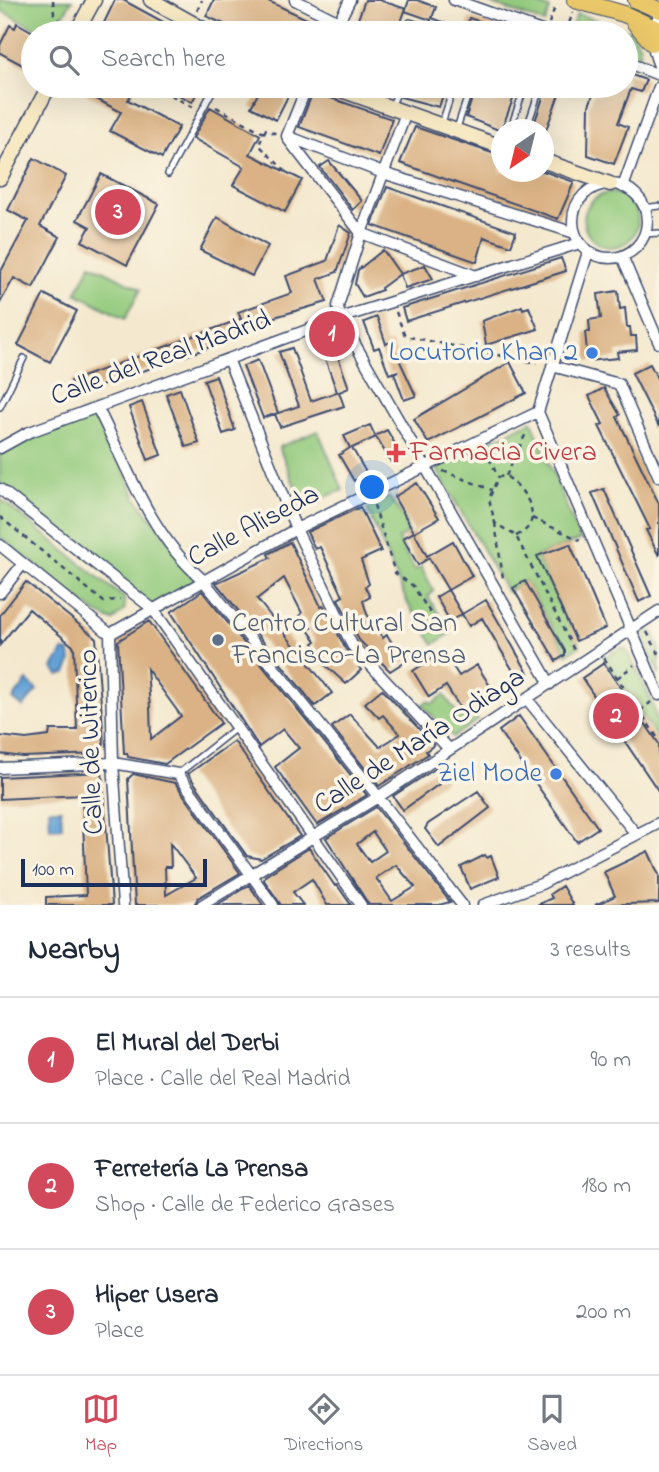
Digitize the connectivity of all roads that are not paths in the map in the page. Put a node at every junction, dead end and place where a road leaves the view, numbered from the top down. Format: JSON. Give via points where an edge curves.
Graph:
{"nodes":[{"id":1,"x":94,"y":0,"type":"edge"},
{"id":2,"x":151,"y":0,"type":"edge"},
{"id":3,"x":295,"y":0,"type":"edge"},
{"id":4,"x":350,"y":0,"type":"edge"},
{"id":5,"x":454,"y":0,"type":"edge"},
{"id":6,"x":636,"y":0,"type":"edge"},
{"id":7,"x":642,"y":0,"type":"edge"},
{"id":8,"x":659,"y":2,"type":"edge"},
{"id":9,"x":574,"y":6,"type":"edge"},
{"id":10,"x":659,"y":10,"type":"edge"},
{"id":11,"x":83,"y":21,"type":"edge"},
{"id":12,"x":189,"y":21,"type":"edge"},
{"id":13,"x":337,"y":21,"type":"edge"},
{"id":14,"x":340,"y":21,"type":"edge"},
{"id":15,"x":521,"y":21,"type":"edge"},
{"id":16,"x":633,"y":21,"type":"edge"},
{"id":17,"x":638,"y":25,"type":"edge"},
{"id":18,"x":657,"y":43,"type":"edge"},
{"id":19,"x":638,"y":67,"type":"edge"},
{"id":20,"x":659,"y":75,"type":"edge"},
{"id":21,"x":659,"y":87,"type":"edge"},
{"id":22,"x":43,"y":98,"type":"edge"},
{"id":23,"x":209,"y":98,"type":"edge"},
{"id":24,"x":301,"y":98,"type":"edge"},
{"id":25,"x":362,"y":98,"type":"edge"},
{"id":26,"x":384,"y":98,"type":"edge"},
{"id":27,"x":390,"y":98,"type":"edge"},
{"id":28,"x":450,"y":98,"type":"edge"},
{"id":29,"x":467,"y":98,"type":"edge"},
{"id":30,"x":521,"y":98,"type":"edge"},
{"id":31,"x":537,"y":98,"type":"edge"},
{"id":32,"x":384,"y":106,"type":"junction"},
{"id":33,"x":406,"y":113,"type":"junction"},
{"id":34,"x":514,"y":119,"type":"edge"},
{"id":35,"x":530,"y":119,"type":"edge"},
{"id":36,"x":441,"y":126,"type":"junction"},
{"id":37,"x":456,"y":131,"type":"junction"},
{"id":38,"x":281,"y":135,"type":"junction"},
{"id":39,"x":491,"y":143,"type":"edge"},
{"id":40,"x":554,"y":165,"type":"edge"},
{"id":41,"x":383,"y":173,"type":"junction"},
{"id":42,"x":168,"y":174,"type":"dead end"},
{"id":43,"x":0,"y":178,"type":"edge"},
{"id":44,"x":616,"y":186,"type":"junction"},
{"id":45,"x":659,"y":206,"type":"edge"},
{"id":46,"x":644,"y":208,"type":"junction"},
{"id":47,"x":361,"y":233,"type":"junction"},
{"id":48,"x":659,"y":233,"type":"edge"},
{"id":49,"x":644,"y":234,"type":"junction"},
{"id":50,"x":577,"y":238,"type":"junction"},
{"id":51,"x":588,"y":253,"type":"junction"},
{"id":52,"x":622,"y":256,"type":"junction"},
{"id":53,"x":476,"y":276,"type":"junction"},
{"id":54,"x":340,"y":318,"type":"junction"},
{"id":55,"x":659,"y":343,"type":"edge"},
{"id":56,"x":24,"y":358,"type":"dead end"},
{"id":57,"x":228,"y":359,"type":"junction"},
{"id":58,"x":552,"y":366,"type":"junction"},
{"id":59,"x":0,"y":407,"type":"edge"},
{"id":60,"x":97,"y":407,"type":"junction"},
{"id":61,"x":535,"y":416,"type":"junction"},
{"id":62,"x":0,"y":448,"type":"edge"},
{"id":63,"x":431,"y":467,"type":"junction"},
{"id":64,"x":659,"y":477,"type":"edge"},
{"id":65,"x":0,"y":489,"type":"edge"},
{"id":66,"x":296,"y":529,"type":"junction"},
{"id":67,"x":0,"y":545,"type":"edge"},
{"id":68,"x":22,"y":565,"type":"junction"},
{"id":69,"x":203,"y":580,"type":"junction"},
{"id":70,"x":0,"y":593,"type":"edge"},
{"id":71,"x":153,"y":609,"type":"junction"},
{"id":72,"x":659,"y":611,"type":"edge"},
{"id":73,"x":632,"y":630,"type":"junction"},
{"id":74,"x":110,"y":634,"type":"junction"},
{"id":75,"x":550,"y":684,"type":"junction"},
{"id":76,"x":527,"y":699,"type":"junction"},
{"id":77,"x":655,"y":699,"type":"edge"},
{"id":78,"x":236,"y":728,"type":"junction"},
{"id":79,"x":449,"y":749,"type":"junction"},
{"id":80,"x":113,"y":763,"type":"junction"},
{"id":81,"x":0,"y":768,"type":"edge"},
{"id":82,"x":178,"y":774,"type":"junction"},
{"id":83,"x":379,"y":797,"type":"junction"},
{"id":84,"x":659,"y":823,"type":"edge"},
{"id":85,"x":636,"y":834,"type":"junction"},
{"id":86,"x":314,"y":838,"type":"junction"},
{"id":87,"x":252,"y":876,"type":"junction"},
{"id":88,"x":123,"y":905,"type":"edge"},
{"id":89,"x":202,"y":905,"type":"edge"},
{"id":90,"x":273,"y":905,"type":"edge"},
{"id":91,"x":361,"y":905,"type":"edge"},
{"id":92,"x":461,"y":905,"type":"edge"},
{"id":93,"x":484,"y":905,"type":"edge"}],
"edges":[{"from":1,"to":11,"type":"street"},
{"from":2,"to":12,"type":"street"},
{"from":3,"to":13,"type":"street"},
{"from":4,"to":14,"type":"street"},
{"from":5,"to":15,"type":"street"},
{"from":6,"to":10,"type":"main road"},
{"from":7,"to":8,"type":"main road"},
{"from":9,"to":16,"type":"main road","via":[[624,14]]},
{"from":17,"to":18,"type":"main road"},
{"from":19,"to":20,"type":"street"},
{"from":21,"to":44,"type":"street"},
{"from":22,"to":43,"type":"street"},
{"from":23,"to":42,"type":"lane"},
{"from":24,"to":38,"type":"street"},
{"from":25,"to":32,"type":"street"},
{"from":26,"to":32,"type":"lane"},
{"from":27,"to":32,"type":"lane"},
{"from":28,"to":36,"type":"lane"},
{"from":29,"to":37,"type":"lane"},
{"from":30,"to":34,"type":"lane"},
{"from":31,"to":35,"type":"lane"},
{"from":32,"to":33,"type":"street"},
{"from":33,"to":36,"type":"street"},
{"from":33,"to":41,"type":"street"},
{"from":36,"to":37,"type":"street"},
{"from":37,"to":39,"type":"street"},
{"from":38,"to":41,"type":"street"},
{"from":38,"to":47,"type":"street"},
{"from":40,"to":44,"type":"street"},
{"from":41,"to":47,"type":"street"},
{"from":41,"to":50,"type":"street"},
{"from":44,"to":46,"type":"street","via":[[639,199]]},
{"from":44,"to":50,"type":"street","via":[[588,191],[579,200],[574,210]]},
{"from":45,"to":46,"type":"lane"},
{"from":46,"to":49,"type":"street"},
{"from":47,"to":53,"type":"street"},
{"from":47,"to":54,"type":"street","via":[[338,306]]},
{"from":48,"to":49,"type":"lane"},
{"from":49,"to":52,"type":"street"},
{"from":50,"to":51,"type":"street"},
{"from":50,"to":53,"type":"street","name":"Calle del Real Madrid"},
{"from":51,"to":52,"type":"street"},
{"from":51,"to":58,"type":"street"},
{"from":52,"to":55,"type":"street"},
{"from":53,"to":54,"type":"street","name":"Calle del Real Madrid"},
{"from":54,"to":57,"type":"street","name":"Calle del Real Madrid"},
{"from":54,"to":63,"type":"street"},
{"from":56,"to":59,"type":"lane"},
{"from":57,"to":60,"type":"street","name":"Calle del Real Madrid"},
{"from":57,"to":66,"type":"street"},
{"from":58,"to":61,"type":"street"},
{"from":58,"to":64,"type":"street","via":[[619,384]]},
{"from":60,"to":62,"type":"street","name":"Calle del Real Madrid"},
{"from":60,"to":69,"type":"street","via":[[137,496],[185,565]]},
{"from":61,"to":63,"type":"street","name":"Calle Aliseda"},
{"from":61,"to":73,"type":"street"},
{"from":63,"to":66,"type":"street","name":"Calle Aliseda"},
{"from":63,"to":75,"type":"street"},
{"from":65,"to":71,"type":"street"},
{"from":66,"to":69,"type":"street","name":"Calle Aliseda"},
{"from":66,"to":79,"type":"street","via":[[352,645]]},
{"from":67,"to":68,"type":"street","name":"Calle de Witerico"},
{"from":68,"to":70,"type":"street"},
{"from":68,"to":74,"type":"street","name":"Calle de Witerico"},
{"from":69,"to":71,"type":"street","name":"Calle Aliseda"},
{"from":69,"to":83,"type":"street"},
{"from":71,"to":74,"type":"street","name":"Calle Aliseda"},
{"from":71,"to":78,"type":"street"},
{"from":72,"to":73,"type":"street","name":"Calle de María Odiaga"},
{"from":73,"to":75,"type":"street","name":"Calle de María Odiaga"},
{"from":73,"to":77,"type":"street"},
{"from":74,"to":80,"type":"street","name":"Calle de Witerico"},
{"from":75,"to":76,"type":"street","name":"Calle de María Odiaga"},
{"from":76,"to":79,"type":"street","name":"Calle de María Odiaga"},
{"from":76,"to":85,"type":"street"},
{"from":78,"to":82,"type":"lane"},
{"from":78,"to":86,"type":"street"},
{"from":79,"to":83,"type":"street","name":"Calle de María Odiaga"},
{"from":80,"to":81,"type":"street"},
{"from":80,"to":82,"type":"street"},
{"from":80,"to":88,"type":"street","name":"Calle de Witerico"},
{"from":82,"to":87,"type":"street"},
{"from":83,"to":86,"type":"street","name":"Calle de María Odiaga"},
{"from":83,"to":92,"type":"street"},
{"from":84,"to":85,"type":"street"},
{"from":85,"to":93,"type":"street","via":[[541,884]]},
{"from":86,"to":87,"type":"street","name":"Calle de María Odiaga"},
{"from":86,"to":91,"type":"street"},
{"from":87,"to":89,"type":"street","name":"Calle de María Odiaga"},
{"from":87,"to":90,"type":"street"}]}
